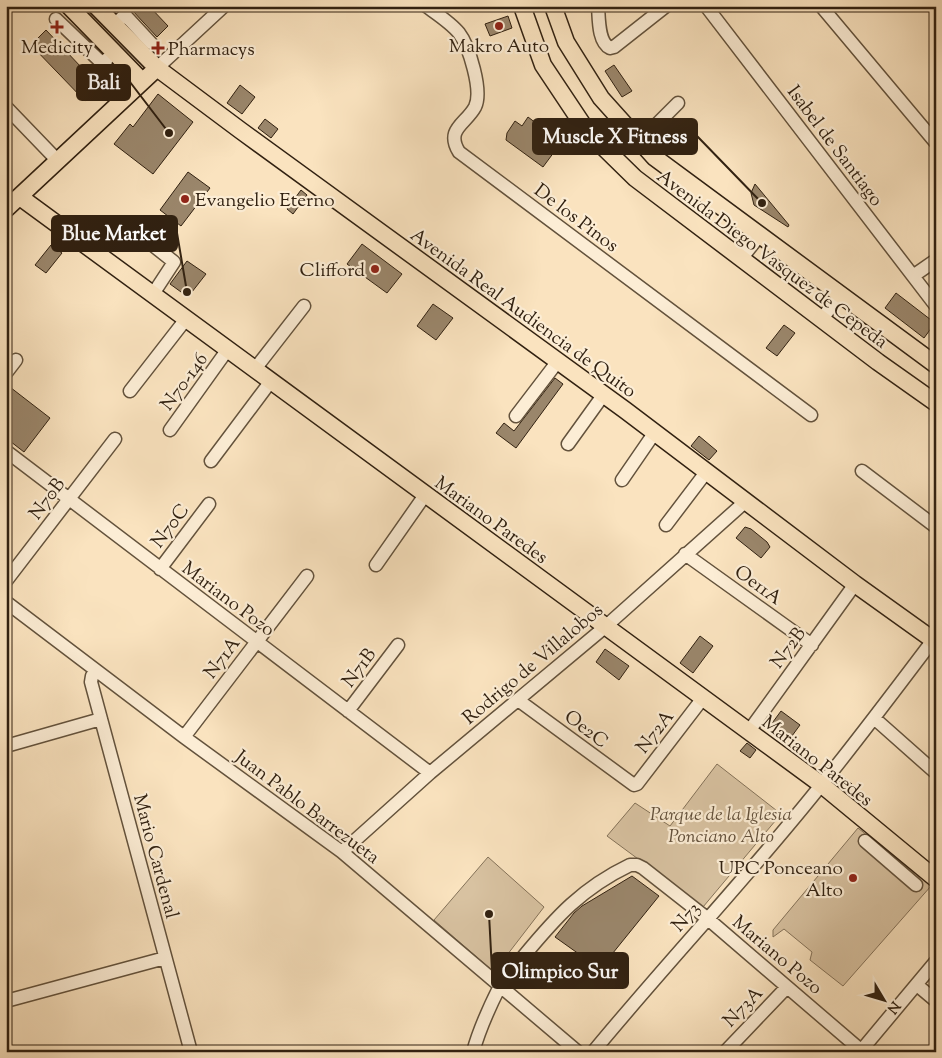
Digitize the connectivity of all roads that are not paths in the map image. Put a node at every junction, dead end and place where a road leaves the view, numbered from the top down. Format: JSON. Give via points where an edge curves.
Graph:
{"nodes":[{"id":1,"x":69,"y":6,"type":"edge"},
{"id":2,"x":96,"y":6,"type":"edge"},
{"id":3,"x":224,"y":6,"type":"edge"},
{"id":4,"x":426,"y":6,"type":"edge"},
{"id":5,"x":522,"y":6,"type":"edge"},
{"id":6,"x":553,"y":6,"type":"edge"},
{"id":7,"x":598,"y":6,"type":"edge"},
{"id":8,"x":666,"y":6,"type":"edge"},
{"id":9,"x":706,"y":6,"type":"edge"},
{"id":10,"x":821,"y":6,"type":"edge"},
{"id":11,"x":119,"y":15,"type":"edge"},
{"id":12,"x":56,"y":19,"type":"dead end"},
{"id":13,"x":152,"y":43,"type":"dead end"},
{"id":14,"x":108,"y":58,"type":"junction"},
{"id":15,"x":157,"y":68,"type":"junction"},
{"id":16,"x":120,"y":79,"type":"dead end"},
{"id":17,"x":142,"y":81,"type":"junction"},
{"id":18,"x":678,"y":103,"type":"dead end"},
{"id":19,"x":6,"y":107,"type":"edge"},
{"id":20,"x":936,"y":143,"type":"edge"},
{"id":21,"x":642,"y":144,"type":"junction"},
{"id":22,"x":58,"y":161,"type":"junction"},
{"id":23,"x":20,"y":196,"type":"junction"},
{"id":24,"x":6,"y":209,"type":"edge"},
{"id":25,"x":135,"y":231,"type":"dead end"},
{"id":26,"x":760,"y":235,"type":"junction"},
{"id":27,"x":741,"y":259,"type":"junction"},
{"id":28,"x":936,"y":260,"type":"edge"},
{"id":29,"x":913,"y":276,"type":"junction"},
{"id":30,"x":153,"y":294,"type":"junction"},
{"id":31,"x":840,"y":295,"type":"junction"},
{"id":32,"x":304,"y":306,"type":"dead end"},
{"id":33,"x":936,"y":306,"type":"edge"},
{"id":34,"x":186,"y":318,"type":"junction"},
{"id":35,"x":821,"y":320,"type":"junction"},
{"id":36,"x":227,"y":351,"type":"junction"},
{"id":37,"x":16,"y":360,"type":"dead end"},
{"id":38,"x":558,"y":361,"type":"junction"},
{"id":39,"x":936,"y":365,"type":"edge"},
{"id":40,"x":255,"y":369,"type":"junction"},
{"id":41,"x":6,"y":374,"type":"edge"},
{"id":42,"x":271,"y":381,"type":"junction"},
{"id":43,"x":130,"y":391,"type":"dead end"},
{"id":44,"x":604,"y":394,"type":"junction"},
{"id":45,"x":936,"y":404,"type":"edge"},
{"id":46,"x":811,"y":415,"type":"dead end"},
{"id":47,"x":516,"y":416,"type":"dead end"},
{"id":48,"x":170,"y":430,"type":"dead end"},
{"id":49,"x":655,"y":432,"type":"junction"},
{"id":50,"x":115,"y":438,"type":"dead end"},
{"id":51,"x":568,"y":444,"type":"dead end"},
{"id":52,"x":6,"y":451,"type":"edge"},
{"id":53,"x":211,"y":460,"type":"dead end"},
{"id":54,"x":707,"y":471,"type":"junction"},
{"id":55,"x":862,"y":471,"type":"dead end"},
{"id":56,"x":622,"y":480,"type":"dead end"},
{"id":57,"x":425,"y":495,"type":"junction"},
{"id":58,"x":68,"y":499,"type":"junction"},
{"id":59,"x":746,"y":501,"type":"junction"},
{"id":60,"x":209,"y":504,"type":"dead end"},
{"id":61,"x":666,"y":525,"type":"dead end"},
{"id":62,"x":936,"y":527,"type":"edge"},
{"id":63,"x":685,"y":554,"type":"junction"},
{"id":64,"x":376,"y":565,"type":"dead end"},
{"id":65,"x":160,"y":568,"type":"junction"},
{"id":66,"x":307,"y":576,"type":"dead end"},
{"id":67,"x":6,"y":581,"type":"edge"},
{"id":68,"x":855,"y":584,"type":"junction"},
{"id":69,"x":6,"y":602,"type":"edge"},
{"id":70,"x":605,"y":626,"type":"junction"},
{"id":71,"x":934,"y":641,"type":"edge"},
{"id":72,"x":256,"y":642,"type":"junction"},
{"id":73,"x":398,"y":645,"type":"dead end"},
{"id":74,"x":812,"y":645,"type":"junction"},
{"id":75,"x":96,"y":671,"type":"junction"},
{"id":76,"x":703,"y":698,"type":"junction"},
{"id":77,"x":518,"y":700,"type":"junction"},
{"id":78,"x":348,"y":711,"type":"junction"},
{"id":79,"x":874,"y":718,"type":"junction"},
{"id":80,"x":101,"y":720,"type":"junction"},
{"id":81,"x":749,"y":731,"type":"junction"},
{"id":82,"x":184,"y":738,"type":"junction"},
{"id":83,"x":6,"y":746,"type":"edge"},
{"id":84,"x":430,"y":773,"type":"junction"},
{"id":85,"x":936,"y":773,"type":"edge"},
{"id":86,"x":822,"y":785,"type":"junction"},
{"id":87,"x":634,"y":786,"type":"joint"},
{"id":88,"x":864,"y":841,"type":"dead end"},
{"id":89,"x":342,"y":852,"type":"junction"},
{"id":90,"x":894,"y":855,"type":"junction"},
{"id":91,"x":936,"y":879,"type":"edge"},
{"id":92,"x":916,"y":885,"type":"dead end"},
{"id":93,"x":708,"y":919,"type":"junction"},
{"id":94,"x":165,"y":958,"type":"junction"},
{"id":95,"x":936,"y":961,"type":"edge"},
{"id":96,"x":917,"y":985,"type":"junction"},
{"id":97,"x":500,"y":986,"type":"junction"},
{"id":98,"x":787,"y":987,"type":"junction"},
{"id":99,"x":6,"y":1001,"type":"edge"},
{"id":100,"x":936,"y":1001,"type":"edge"},
{"id":101,"x":862,"y":1051,"type":"edge"},
{"id":102,"x":191,"y":1052,"type":"edge"},
{"id":103,"x":472,"y":1052,"type":"edge"},
{"id":104,"x":578,"y":1052,"type":"edge"},
{"id":105,"x":593,"y":1052,"type":"edge"},
{"id":106,"x":725,"y":1052,"type":"edge"}],
"edges":[{"from":1,"to":14,"type":"main road"},
{"from":2,"to":11,"type":"main road","name":"Avenida Real Audiencia de Quito"},
{"from":3,"to":15,"type":"street"},
{"from":4,"to":46,"type":"street","name":"De los Pinos","via":[[458,32],[465,42],[477,86],[475,107],[455,133],[455,146],[459,152]]},
{"from":5,"to":27,"type":"main road","name":"Avenida Diego Vasquez de Cepeda","via":[[543,65],[587,131],[635,178]]},
{"from":6,"to":21,"type":"main road","name":"Avenida Diego Vasquez de Cepeda","via":[[566,42],[601,98]]},
{"from":7,"to":8,"type":"street","via":[[602,37],[610,48]]},
{"from":9,"to":29,"type":"street","name":"Isabel de Santiago"},
{"from":10,"to":20,"type":"street"},
{"from":11,"to":13,"type":"street"},
{"from":11,"to":15,"type":"main road","name":"Avenida Real Audiencia de Quito"},
{"from":12,"to":14,"type":"street"},
{"from":14,"to":16,"type":"street"},
{"from":14,"to":17,"type":"main road"},
{"from":15,"to":17,"type":"main road"},
{"from":15,"to":38,"type":"main road","name":"Avenida Real Audiencia de Quito"},
{"from":17,"to":22,"type":"main road"},
{"from":18,"to":21,"type":"street"},
{"from":19,"to":22,"type":"street"},
{"from":21,"to":26,"type":"main road","name":"Avenida Diego Vasquez de Cepeda","via":[[654,157]]},
{"from":22,"to":23,"type":"main road"},
{"from":23,"to":24,"type":"main road"},
{"from":23,"to":30,"type":"main road","name":"Mariano Paredes"},
{"from":25,"to":30,"type":"street","via":[[174,262]]},
{"from":26,"to":27,"type":"street"},
{"from":26,"to":31,"type":"main road","name":"Avenida Diego Vasquez de Cepeda"},
{"from":27,"to":35,"type":"main road","name":"Avenida Diego Vasquez de Cepeda"},
{"from":28,"to":29,"type":"street"},
{"from":29,"to":33,"type":"street","name":"Isabel de Santiago"},
{"from":30,"to":34,"type":"main road","name":"Mariano Paredes"},
{"from":31,"to":35,"type":"street"},
{"from":31,"to":39,"type":"main road","name":"Avenida Diego Vasquez de Cepeda"},
{"from":32,"to":40,"type":"street"},
{"from":34,"to":36,"type":"main road","name":"Mariano Paredes"},
{"from":34,"to":43,"type":"street"},
{"from":35,"to":45,"type":"main road","name":"Avenida Diego Vasquez de Cepeda"},
{"from":36,"to":40,"type":"main road","name":"Mariano Paredes"},
{"from":36,"to":48,"type":"street","name":"N70-146"},
{"from":37,"to":41,"type":"street"},
{"from":38,"to":44,"type":"main road","name":"Avenida Real Audiencia de Quito"},
{"from":38,"to":47,"type":"street"},
{"from":40,"to":42,"type":"main road","name":"Mariano Paredes"},
{"from":42,"to":53,"type":"street"},
{"from":42,"to":57,"type":"main road","name":"Mariano Paredes"},
{"from":44,"to":49,"type":"main road","name":"Avenida Real Audiencia de Quito"},
{"from":44,"to":51,"type":"street"},
{"from":49,"to":54,"type":"main road","name":"Avenida Real Audiencia de Quito"},
{"from":49,"to":56,"type":"street"},
{"from":50,"to":58,"type":"street","name":"N70B"},
{"from":52,"to":58,"type":"street","name":"Mariano Pozo"},
{"from":54,"to":59,"type":"main road","name":"Avenida Real Audiencia de Quito"},
{"from":54,"to":61,"type":"street"},
{"from":55,"to":62,"type":"street"},
{"from":57,"to":64,"type":"street"},
{"from":57,"to":70,"type":"main road","name":"Mariano Paredes"},
{"from":58,"to":65,"type":"street","name":"Mariano Pozo"},
{"from":58,"to":67,"type":"street","name":"N70B"},
{"from":59,"to":63,"type":"street","name":"Rodrigo de Villalobos"},
{"from":59,"to":68,"type":"main road","name":"Avenida Real Audiencia de Quito"},
{"from":60,"to":65,"type":"street","name":"N70C"},
{"from":63,"to":70,"type":"street","name":"Rodrigo de Villalobos"},
{"from":63,"to":74,"type":"street","name":"Oe11A"},
{"from":65,"to":72,"type":"street","name":"Mariano Pozo"},
{"from":66,"to":72,"type":"street","name":"N71A"},
{"from":68,"to":71,"type":"main road","name":"Avenida Real Audiencia de Quito"},
{"from":68,"to":74,"type":"street","name":"N72B"},
{"from":69,"to":75,"type":"street","name":"Juan Pablo Barrezueta"},
{"from":70,"to":76,"type":"main road","name":"Mariano Paredes"},
{"from":70,"to":77,"type":"street","name":"Rodrigo de Villalobos"},
{"from":71,"to":79,"type":"street","name":"N73"},
{"from":72,"to":78,"type":"street","name":"Mariano Pozo"},
{"from":72,"to":82,"type":"street","name":"N71A"},
{"from":73,"to":78,"type":"street","name":"N71B"},
{"from":74,"to":81,"type":"street","name":"N72B"},
{"from":75,"to":80,"type":"street","name":"Mario Cardenal","via":[[91,682]]},
{"from":75,"to":82,"type":"street","name":"Juan Pablo Barrezueta"},
{"from":76,"to":81,"type":"main road","name":"Mariano Paredes"},
{"from":76,"to":87,"type":"street","name":"N72A"},
{"from":77,"to":84,"type":"street","name":"Rodrigo de Villalobos"},
{"from":77,"to":87,"type":"street","name":"Oe2C"},
{"from":78,"to":84,"type":"street","name":"Mariano Pozo"},
{"from":79,"to":85,"type":"street"},
{"from":79,"to":86,"type":"street","name":"N73"},
{"from":80,"to":83,"type":"street"},
{"from":80,"to":94,"type":"street","name":"Mario Cardenal"},
{"from":81,"to":86,"type":"main road","name":"Mariano Paredes"},
{"from":82,"to":89,"type":"street","name":"Juan Pablo Barrezueta"},
{"from":84,"to":89,"type":"street","name":"Rodrigo de Villalobos"},
{"from":86,"to":90,"type":"main road","name":"Mariano Paredes"},
{"from":86,"to":93,"type":"street","name":"N73"},
{"from":88,"to":90,"type":"street"},
{"from":89,"to":97,"type":"street","name":"Juan Pablo Barrezueta"},
{"from":90,"to":91,"type":"main road","name":"Mariano Paredes"},
{"from":90,"to":92,"type":"street"},
{"from":93,"to":97,"type":"street","name":"Mariano Pozo","via":[[643,868],[630,865],[591,887],[567,907]]},
{"from":93,"to":98,"type":"street","name":"Mariano Pozo"},
{"from":93,"to":105,"type":"street","name":"N73"},
{"from":94,"to":99,"type":"street"},
{"from":94,"to":102,"type":"street","name":"Mario Cardenal"},
{"from":95,"to":96,"type":"street"},
{"from":96,"to":100,"type":"street"},
{"from":96,"to":101,"type":"street"},
{"from":97,"to":103,"type":"street"},
{"from":97,"to":104,"type":"street","name":"Juan Pablo Barrezueta"},
{"from":98,"to":101,"type":"street","name":"Mariano Pozo"},
{"from":98,"to":106,"type":"street","name":"N73A"}]}
